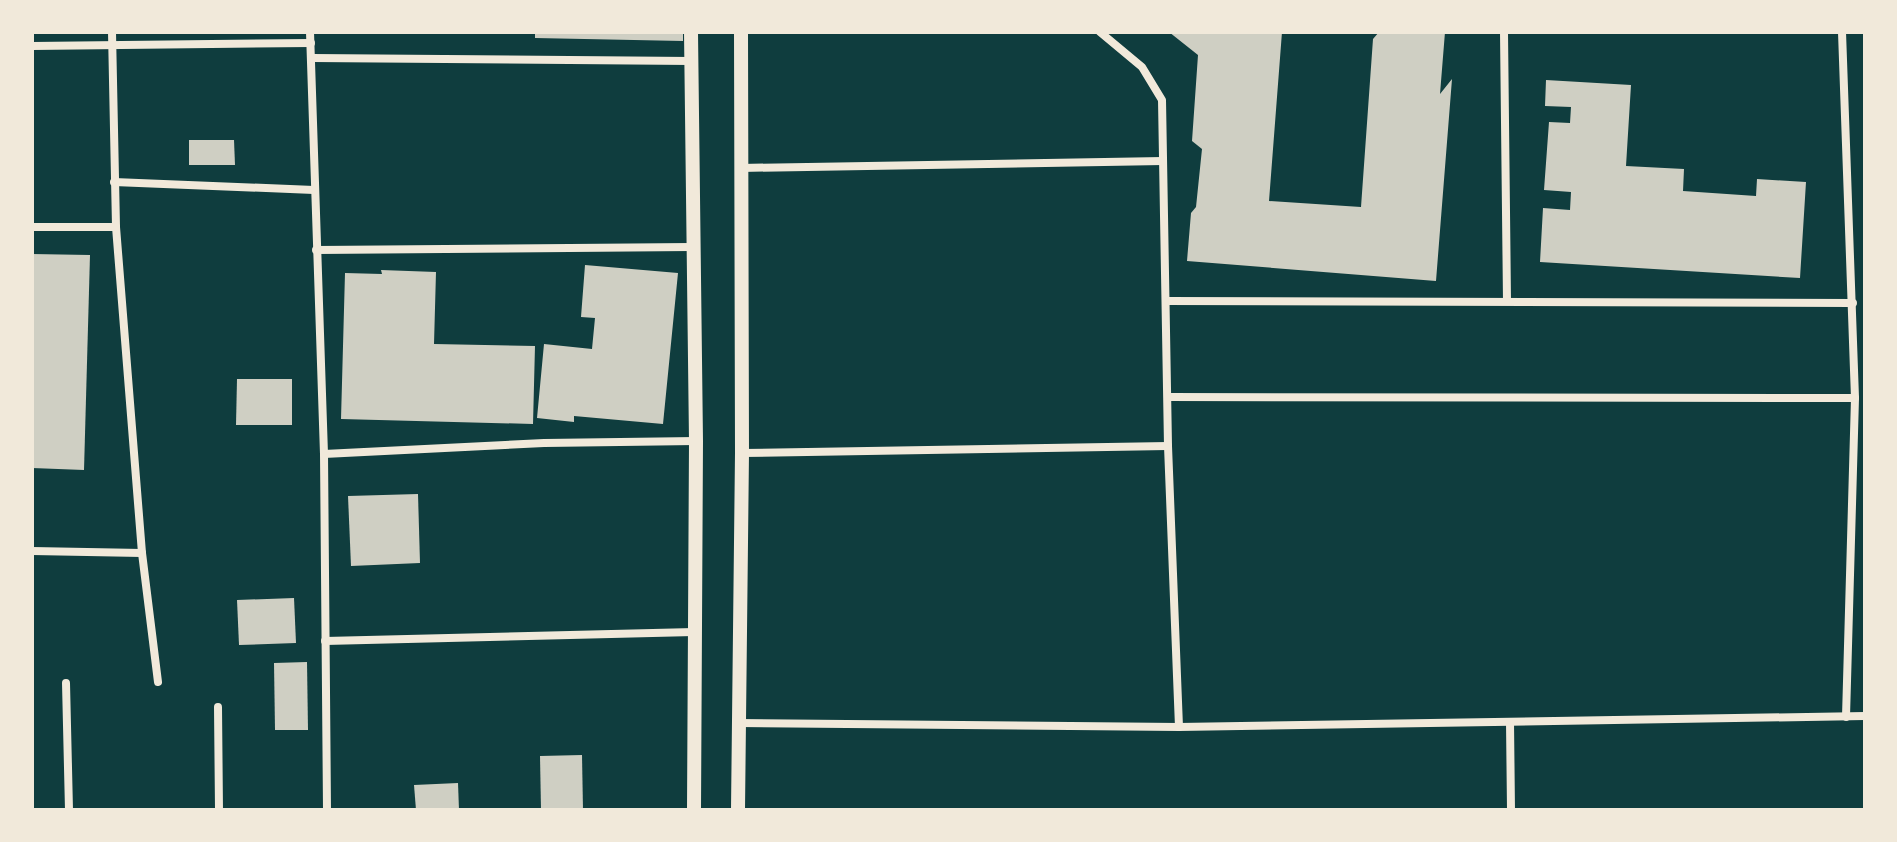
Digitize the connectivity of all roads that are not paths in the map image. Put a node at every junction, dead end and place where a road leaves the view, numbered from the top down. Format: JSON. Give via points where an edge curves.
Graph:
{"nodes":[{"id":1,"x":112,"y":32,"type":"edge"},
{"id":2,"x":310,"y":32,"type":"edge"},
{"id":3,"x":691,"y":32,"type":"edge"},
{"id":4,"x":741,"y":32,"type":"edge"},
{"id":5,"x":1100,"y":32,"type":"edge"},
{"id":6,"x":1504,"y":32,"type":"edge"},
{"id":7,"x":1842,"y":32,"type":"edge"},
{"id":8,"x":311,"y":43,"type":"junction"},
{"id":9,"x":111,"y":44,"type":"junction"},
{"id":10,"x":32,"y":46,"type":"edge"},
{"id":11,"x":312,"y":58,"type":"junction"},
{"id":12,"x":692,"y":61,"type":"junction"},
{"id":13,"x":1163,"y":161,"type":"junction"},
{"id":14,"x":741,"y":168,"type":"junction"},
{"id":15,"x":114,"y":182,"type":"junction"},
{"id":16,"x":314,"y":190,"type":"junction"},
{"id":17,"x":32,"y":227,"type":"edge"},
{"id":18,"x":116,"y":227,"type":"junction"},
{"id":19,"x":692,"y":247,"type":"junction"},
{"id":20,"x":316,"y":250,"type":"junction"},
{"id":21,"x":1166,"y":301,"type":"junction"},
{"id":22,"x":1507,"y":301,"type":"junction"},
{"id":23,"x":1853,"y":303,"type":"junction"},
{"id":24,"x":1168,"y":397,"type":"junction"},
{"id":25,"x":1855,"y":398,"type":"junction"},
{"id":26,"x":696,"y":441,"type":"junction"},
{"id":27,"x":1168,"y":446,"type":"junction"},
{"id":28,"x":742,"y":453,"type":"junction"},
{"id":29,"x":324,"y":454,"type":"junction"},
{"id":30,"x":32,"y":551,"type":"edge"},
{"id":31,"x":142,"y":553,"type":"junction"},
{"id":32,"x":694,"y":632,"type":"junction"},
{"id":33,"x":325,"y":641,"type":"junction"},
{"id":34,"x":158,"y":682,"type":"dead end"},
{"id":35,"x":66,"y":683,"type":"dead end"},
{"id":36,"x":218,"y":707,"type":"dead end"},
{"id":37,"x":1865,"y":716,"type":"edge"},
{"id":38,"x":1846,"y":717,"type":"junction"},
{"id":39,"x":1510,"y":722,"type":"junction"},
{"id":40,"x":738,"y":723,"type":"junction"},
{"id":41,"x":1179,"y":727,"type":"junction"},
{"id":42,"x":69,"y":810,"type":"edge"},
{"id":43,"x":219,"y":810,"type":"edge"},
{"id":44,"x":327,"y":810,"type":"edge"},
{"id":45,"x":694,"y":810,"type":"edge"},
{"id":46,"x":738,"y":810,"type":"edge"},
{"id":47,"x":1511,"y":810,"type":"edge"}],
"edges":[{"from":1,"to":9,"type":"street"},
{"from":2,"to":8,"type":"street"},
{"from":3,"to":12,"type":"street"},
{"from":4,"to":14,"type":"street"},
{"from":5,"to":13,"type":"street","via":[[1142,67],[1162,100]]},
{"from":6,"to":22,"type":"street"},
{"from":7,"to":23,"type":"street"},
{"from":8,"to":9,"type":"street"},
{"from":8,"to":11,"type":"street"},
{"from":9,"to":10,"type":"street"},
{"from":9,"to":15,"type":"street"},
{"from":11,"to":12,"type":"street"},
{"from":11,"to":16,"type":"street"},
{"from":12,"to":19,"type":"street"},
{"from":13,"to":14,"type":"street"},
{"from":13,"to":21,"type":"street"},
{"from":14,"to":28,"type":"street"},
{"from":15,"to":16,"type":"street"},
{"from":15,"to":18,"type":"street"},
{"from":16,"to":20,"type":"street"},
{"from":17,"to":18,"type":"street"},
{"from":18,"to":31,"type":"street"},
{"from":19,"to":20,"type":"street"},
{"from":19,"to":26,"type":"street"},
{"from":20,"to":29,"type":"street"},
{"from":21,"to":22,"type":"street"},
{"from":21,"to":24,"type":"street"},
{"from":22,"to":23,"type":"street"},
{"from":23,"to":25,"type":"street"},
{"from":24,"to":25,"type":"street"},
{"from":24,"to":27,"type":"street"},
{"from":25,"to":38,"type":"street"},
{"from":26,"to":29,"type":"street"},
{"from":26,"to":32,"type":"street"},
{"from":27,"to":28,"type":"street"},
{"from":27,"to":41,"type":"street"},
{"from":28,"to":40,"type":"street"},
{"from":29,"to":33,"type":"street"},
{"from":30,"to":31,"type":"street"},
{"from":31,"to":34,"type":"street"},
{"from":32,"to":33,"type":"street"},
{"from":32,"to":45,"type":"street"},
{"from":33,"to":44,"type":"street"},
{"from":35,"to":42,"type":"street"},
{"from":36,"to":43,"type":"street"},
{"from":37,"to":38,"type":"street"},
{"from":38,"to":39,"type":"street"},
{"from":39,"to":41,"type":"street"},
{"from":39,"to":47,"type":"street"},
{"from":40,"to":41,"type":"street"},
{"from":40,"to":46,"type":"street"}]}
